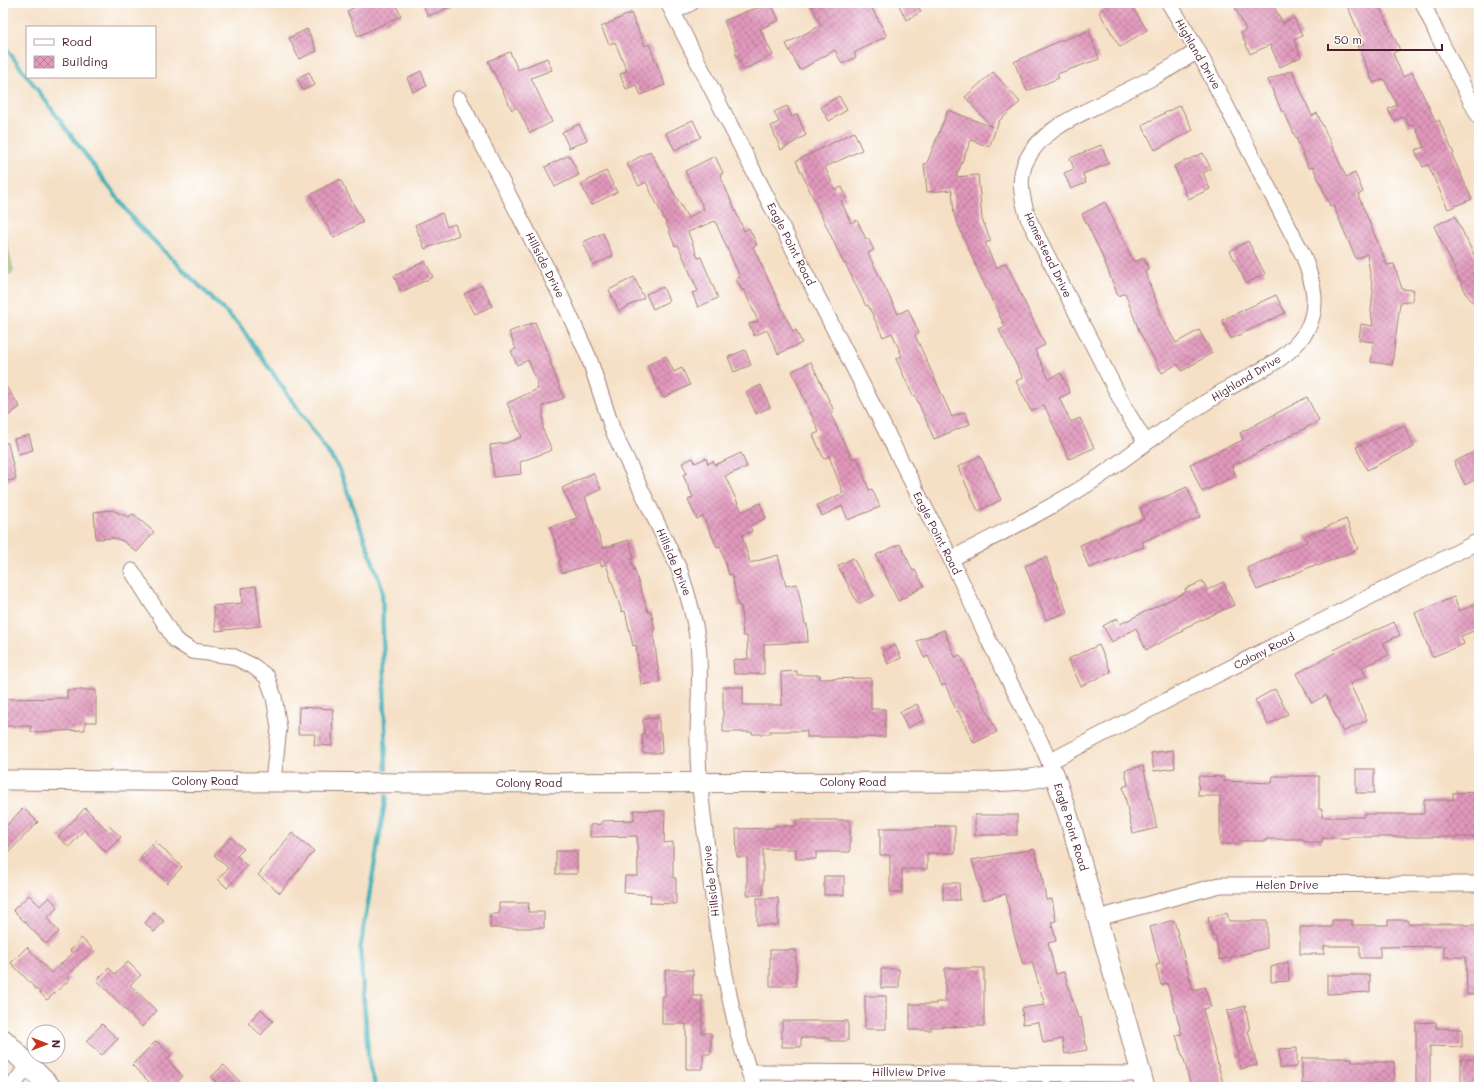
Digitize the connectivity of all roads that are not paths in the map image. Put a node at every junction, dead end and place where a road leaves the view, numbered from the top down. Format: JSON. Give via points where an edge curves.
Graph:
{"nodes":[{"id":1,"x":691,"y":3,"type":"edge"},
{"id":2,"x":1169,"y":3,"type":"edge"},
{"id":3,"x":1424,"y":3,"type":"edge"},
{"id":4,"x":670,"y":8,"type":"edge"},
{"id":5,"x":1198,"y":51,"type":"junction"},
{"id":6,"x":459,"y":99,"type":"dead end"},
{"id":7,"x":1479,"y":117,"type":"edge"},
{"id":8,"x":1146,"y":443,"type":"junction"},
{"id":9,"x":1479,"y":541,"type":"edge"},
{"id":10,"x":951,"y":559,"type":"junction"},
{"id":11,"x":132,"y":571,"type":"dead end"},
{"id":12,"x":1051,"y":767,"type":"junction"},
{"id":13,"x":3,"y":780,"type":"edge"},
{"id":14,"x":273,"y":781,"type":"junction"},
{"id":15,"x":700,"y":783,"type":"junction"},
{"id":16,"x":1479,"y":884,"type":"edge"},
{"id":17,"x":1098,"y":918,"type":"junction"},
{"id":18,"x":3,"y":1040,"type":"edge"},
{"id":19,"x":28,"y":1065,"type":"junction"},
{"id":20,"x":749,"y":1072,"type":"junction"},
{"id":21,"x":1046,"y":1080,"type":"edge"},
{"id":22,"x":1144,"y":1080,"type":"edge"},
{"id":23,"x":12,"y":1087,"type":"edge"},
{"id":24,"x":50,"y":1087,"type":"edge"},
{"id":25,"x":754,"y":1087,"type":"edge"}],
"edges":[{"from":1,"to":4,"type":"street"},
{"from":2,"to":5,"type":"street","name":"Highland Drive"},
{"from":3,"to":7,"type":"street"},
{"from":4,"to":10,"type":"street","name":"Eagle Point Road"},
{"from":5,"to":8,"type":"street","name":"Highland Drive","via":[[1303,255],[1314,288],[1314,311],[1305,333],[1291,350],[1273,364],[1222,392]]},
{"from":5,"to":8,"type":"street","name":"Homestead Drive","via":[[1159,74],[1066,121],[1048,134],[1033,150],[1022,174],[1022,196],[1028,218],[1127,412]]},
{"from":6,"to":15,"type":"street","name":"Hillside Drive","via":[[563,302],[589,358],[613,430],[688,592],[698,645]]},
{"from":8,"to":10,"type":"street","name":"Highland Drive","via":[[1062,500]]},
{"from":9,"to":12,"type":"street","name":"Colony Road","via":[[1182,692]]},
{"from":10,"to":12,"type":"street","name":"Eagle Point Road"},
{"from":11,"to":14,"type":"street","via":[[175,640],[192,651],[232,656],[253,666],[267,677],[274,697],[279,728]]},
{"from":12,"to":15,"type":"street","name":"Colony Road","via":[[1044,776],[988,782]]},
{"from":12,"to":17,"type":"street","name":"Eagle Point Road","via":[[1069,818]]},
{"from":13,"to":14,"type":"street","name":"Colony Road"},
{"from":14,"to":15,"type":"street","name":"Colony Road"},
{"from":15,"to":20,"type":"street","name":"Hillside Drive","via":[[723,970]]},
{"from":16,"to":17,"type":"street","name":"Helen Drive","via":[[1220,885]]},
{"from":17,"to":22,"type":"street","name":"Eagle Point Road"},
{"from":18,"to":19,"type":"main road"},
{"from":19,"to":23,"type":"street"},
{"from":19,"to":24,"type":"main road"},
{"from":20,"to":21,"type":"street","name":"Hillview Drive"},
{"from":20,"to":25,"type":"street","name":"Hillside Drive"},
{"from":21,"to":22,"type":"street","name":"Hillview Drive"}]}
